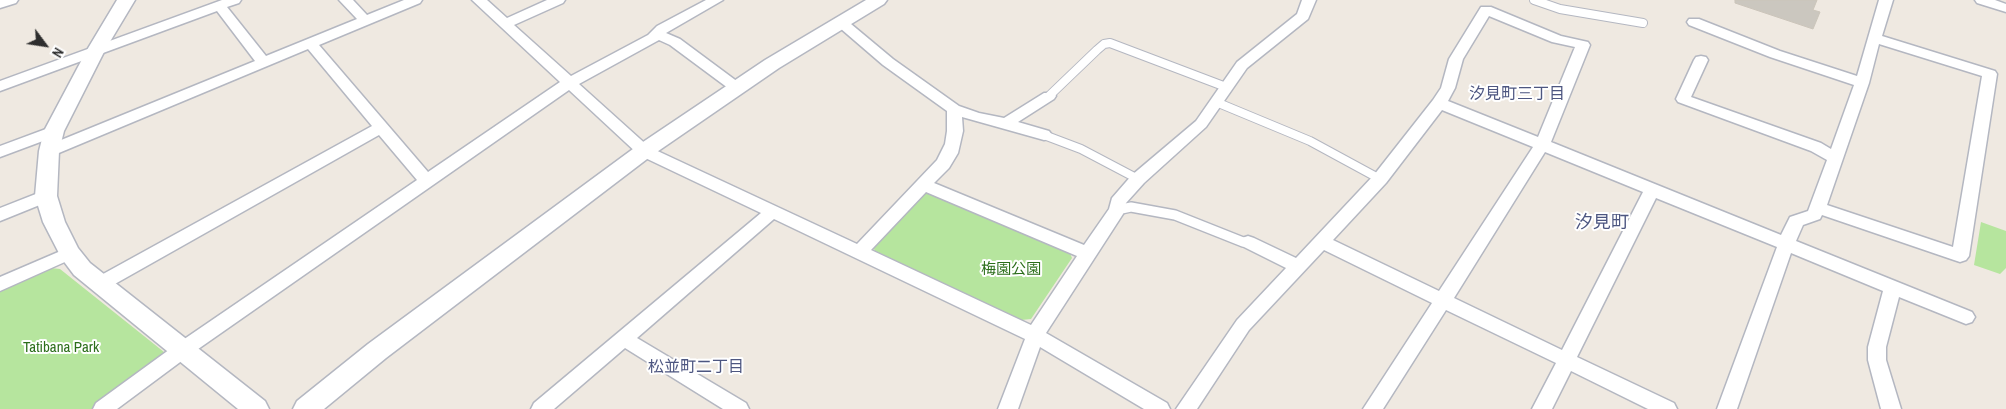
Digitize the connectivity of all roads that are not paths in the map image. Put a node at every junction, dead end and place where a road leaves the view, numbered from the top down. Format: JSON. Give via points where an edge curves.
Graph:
{"nodes":[{"id":1,"x":11,"y":0,"type":"edge"},
{"id":2,"x":126,"y":0,"type":"edge"},
{"id":3,"x":234,"y":0,"type":"edge"},
{"id":4,"x":346,"y":0,"type":"edge"},
{"id":5,"x":415,"y":0,"type":"edge"},
{"id":6,"x":479,"y":0,"type":"edge"},
{"id":7,"x":558,"y":0,"type":"edge"},
{"id":8,"x":716,"y":0,"type":"edge"},
{"id":9,"x":878,"y":0,"type":"edge"},
{"id":10,"x":1309,"y":0,"type":"edge"},
{"id":11,"x":1534,"y":0,"type":"edge"},
{"id":12,"x":1886,"y":0,"type":"edge"},
{"id":13,"x":1982,"y":0,"type":"edge"},
{"id":14,"x":0,"y":4,"type":"edge"},
{"id":15,"x":220,"y":5,"type":"junction"},
{"id":16,"x":1487,"y":5,"type":"edge"},
{"id":17,"x":2006,"y":8,"type":"edge"},
{"id":18,"x":365,"y":20,"type":"junction"},
{"id":19,"x":840,"y":22,"type":"junction"},
{"id":20,"x":1694,"y":22,"type":"dead end"},
{"id":21,"x":1643,"y":23,"type":"dead end"},
{"id":22,"x":504,"y":24,"type":"junction"},
{"id":23,"x":657,"y":34,"type":"junction"},
{"id":24,"x":1874,"y":38,"type":"junction"},
{"id":25,"x":310,"y":44,"type":"junction"},
{"id":26,"x":96,"y":50,"type":"junction"},
{"id":27,"x":1701,"y":60,"type":"dead end"},
{"id":28,"x":264,"y":63,"type":"junction"},
{"id":29,"x":569,"y":83,"type":"junction"},
{"id":30,"x":1862,"y":83,"type":"junction"},
{"id":31,"x":0,"y":86,"type":"edge"},
{"id":32,"x":1226,"y":87,"type":"junction"},
{"id":33,"x":737,"y":88,"type":"junction"},
{"id":34,"x":1049,"y":96,"type":"joint"},
{"id":35,"x":1216,"y":102,"type":"junction"},
{"id":36,"x":1439,"y":103,"type":"junction"},
{"id":37,"x":954,"y":109,"type":"junction"},
{"id":38,"x":1006,"y":123,"type":"junction"},
{"id":39,"x":380,"y":127,"type":"junction"},
{"id":40,"x":1044,"y":135,"type":"joint"},
{"id":41,"x":52,"y":141,"type":"junction"},
{"id":42,"x":1542,"y":145,"type":"junction"},
{"id":43,"x":644,"y":151,"type":"junction"},
{"id":44,"x":0,"y":152,"type":"edge"},
{"id":45,"x":1836,"y":158,"type":"junction"},
{"id":46,"x":1138,"y":179,"type":"junction"},
{"id":47,"x":1380,"y":179,"type":"junction"},
{"id":48,"x":427,"y":181,"type":"junction"},
{"id":49,"x":925,"y":185,"type":"junction"},
{"id":50,"x":1652,"y":190,"type":"junction"},
{"id":51,"x":46,"y":196,"type":"junction"},
{"id":52,"x":1818,"y":208,"type":"junction"},
{"id":53,"x":1116,"y":210,"type":"junction"},
{"id":54,"x":772,"y":212,"type":"junction"},
{"id":55,"x":0,"y":215,"type":"edge"},
{"id":56,"x":1321,"y":241,"type":"junction"},
{"id":57,"x":1248,"y":242,"type":"joint"},
{"id":58,"x":1786,"y":244,"type":"junction"},
{"id":59,"x":859,"y":252,"type":"junction"},
{"id":60,"x":70,"y":253,"type":"junction"},
{"id":61,"x":1088,"y":254,"type":"junction"},
{"id":62,"x":1297,"y":266,"type":"junction"},
{"id":63,"x":0,"y":284,"type":"edge"},
{"id":64,"x":100,"y":284,"type":"junction"},
{"id":65,"x":1893,"y":287,"type":"junction"},
{"id":66,"x":1442,"y":300,"type":"junction"},
{"id":67,"x":1966,"y":317,"type":"dead end"},
{"id":68,"x":1035,"y":335,"type":"junction"},
{"id":69,"x":624,"y":339,"type":"junction"},
{"id":70,"x":184,"y":349,"type":"junction"},
{"id":71,"x":1566,"y":360,"type":"junction"},
{"id":72,"x":104,"y":409,"type":"edge"},
{"id":73,"x":256,"y":409,"type":"edge"},
{"id":74,"x":306,"y":409,"type":"edge"},
{"id":75,"x":541,"y":409,"type":"edge"},
{"id":76,"x":739,"y":409,"type":"edge"},
{"id":77,"x":1008,"y":409,"type":"edge"},
{"id":78,"x":1160,"y":409,"type":"edge"},
{"id":79,"x":1186,"y":409,"type":"edge"},
{"id":80,"x":1373,"y":409,"type":"edge"},
{"id":81,"x":1542,"y":409,"type":"edge"},
{"id":82,"x":1666,"y":409,"type":"edge"},
{"id":83,"x":1727,"y":409,"type":"edge"},
{"id":84,"x":1891,"y":409,"type":"edge"}],
"edges":[{"from":1,"to":14,"type":"street"},
{"from":2,"to":26,"type":"street"},
{"from":3,"to":15,"type":"street"},
{"from":4,"to":18,"type":"street"},
{"from":5,"to":18,"type":"street"},
{"from":6,"to":22,"type":"street"},
{"from":7,"to":22,"type":"street"},
{"from":8,"to":23,"type":"street"},
{"from":9,"to":19,"type":"street"},
{"from":10,"to":32,"type":"street","via":[[1303,16],[1250,58]]},
{"from":11,"to":21,"type":"lane","via":[[1560,9]]},
{"from":12,"to":24,"type":"street"},
{"from":13,"to":17,"type":"street"},
{"from":15,"to":26,"type":"street"},
{"from":15,"to":28,"type":"street"},
{"from":16,"to":36,"type":"street","via":[[1456,59],[1448,88]]},
{"from":16,"to":42,"type":"street","via":[[1557,39],[1583,45]]},
{"from":18,"to":25,"type":"street"},
{"from":19,"to":33,"type":"street"},
{"from":19,"to":37,"type":"street","via":[[888,62]]},
{"from":20,"to":30,"type":"street"},
{"from":22,"to":29,"type":"street"},
{"from":23,"to":29,"type":"street"},
{"from":23,"to":33,"type":"street","via":[[674,42]]},
{"from":24,"to":30,"type":"street"},
{"from":24,"to":52,"type":"street","via":[[1990,74],[1960,256]]},
{"from":25,"to":28,"type":"street"},
{"from":25,"to":39,"type":"street"},
{"from":26,"to":31,"type":"street"},
{"from":26,"to":41,"type":"street"},
{"from":27,"to":45,"type":"street","via":[[1682,99],[1816,147]]},
{"from":28,"to":41,"type":"street"},
{"from":29,"to":43,"type":"street"},
{"from":29,"to":48,"type":"street"},
{"from":30,"to":45,"type":"street"},
{"from":32,"to":34,"type":"lane","via":[[1110,43],[1097,50]]},
{"from":32,"to":35,"type":"street"},
{"from":33,"to":43,"type":"street"},
{"from":34,"to":38,"type":"street"},
{"from":35,"to":46,"type":"street","via":[[1201,124]]},
{"from":35,"to":47,"type":"lane","via":[[1310,142]]},
{"from":36,"to":42,"type":"street"},
{"from":36,"to":47,"type":"street"},
{"from":37,"to":38,"type":"street"},
{"from":37,"to":49,"type":"street","via":[[955,131],[950,153]]},
{"from":38,"to":40,"type":"street"},
{"from":39,"to":48,"type":"street"},
{"from":39,"to":64,"type":"street"},
{"from":40,"to":46,"type":"lane","via":[[1081,148]]},
{"from":41,"to":44,"type":"street"},
{"from":41,"to":51,"type":"street"},
{"from":42,"to":50,"type":"street"},
{"from":42,"to":66,"type":"street"},
{"from":43,"to":54,"type":"street"},
{"from":43,"to":74,"type":"street","via":[[384,345]]},
{"from":45,"to":52,"type":"street"},
{"from":46,"to":53,"type":"street","via":[[1118,202]]},
{"from":47,"to":56,"type":"street"},
{"from":48,"to":70,"type":"street"},
{"from":49,"to":59,"type":"street"},
{"from":49,"to":61,"type":"street"},
{"from":50,"to":58,"type":"street"},
{"from":50,"to":71,"type":"street"},
{"from":51,"to":55,"type":"street"},
{"from":51,"to":60,"type":"street","via":[[54,222]]},
{"from":52,"to":58,"type":"street","via":[[1814,215],[1796,221]]},
{"from":53,"to":57,"type":"lane","via":[[1131,207],[1175,214]]},
{"from":53,"to":61,"type":"street"},
{"from":54,"to":59,"type":"street"},
{"from":54,"to":69,"type":"street"},
{"from":56,"to":62,"type":"street"},
{"from":56,"to":66,"type":"street"},
{"from":57,"to":62,"type":"street"},
{"from":58,"to":65,"type":"street"},
{"from":58,"to":83,"type":"street"},
{"from":59,"to":68,"type":"street"},
{"from":60,"to":63,"type":"street"},
{"from":60,"to":64,"type":"street","via":[[82,269]]},
{"from":61,"to":68,"type":"street"},
{"from":62,"to":79,"type":"street","via":[[1243,324]]},
{"from":64,"to":70,"type":"street"},
{"from":65,"to":67,"type":"street"},
{"from":65,"to":84,"type":"street","via":[[1876,348]]},
{"from":66,"to":71,"type":"street"},
{"from":66,"to":80,"type":"street"},
{"from":68,"to":77,"type":"street"},
{"from":68,"to":78,"type":"street"},
{"from":69,"to":75,"type":"street"},
{"from":69,"to":76,"type":"street"},
{"from":70,"to":72,"type":"street"},
{"from":70,"to":73,"type":"street"},
{"from":71,"to":81,"type":"street"},
{"from":71,"to":82,"type":"street"}]}
